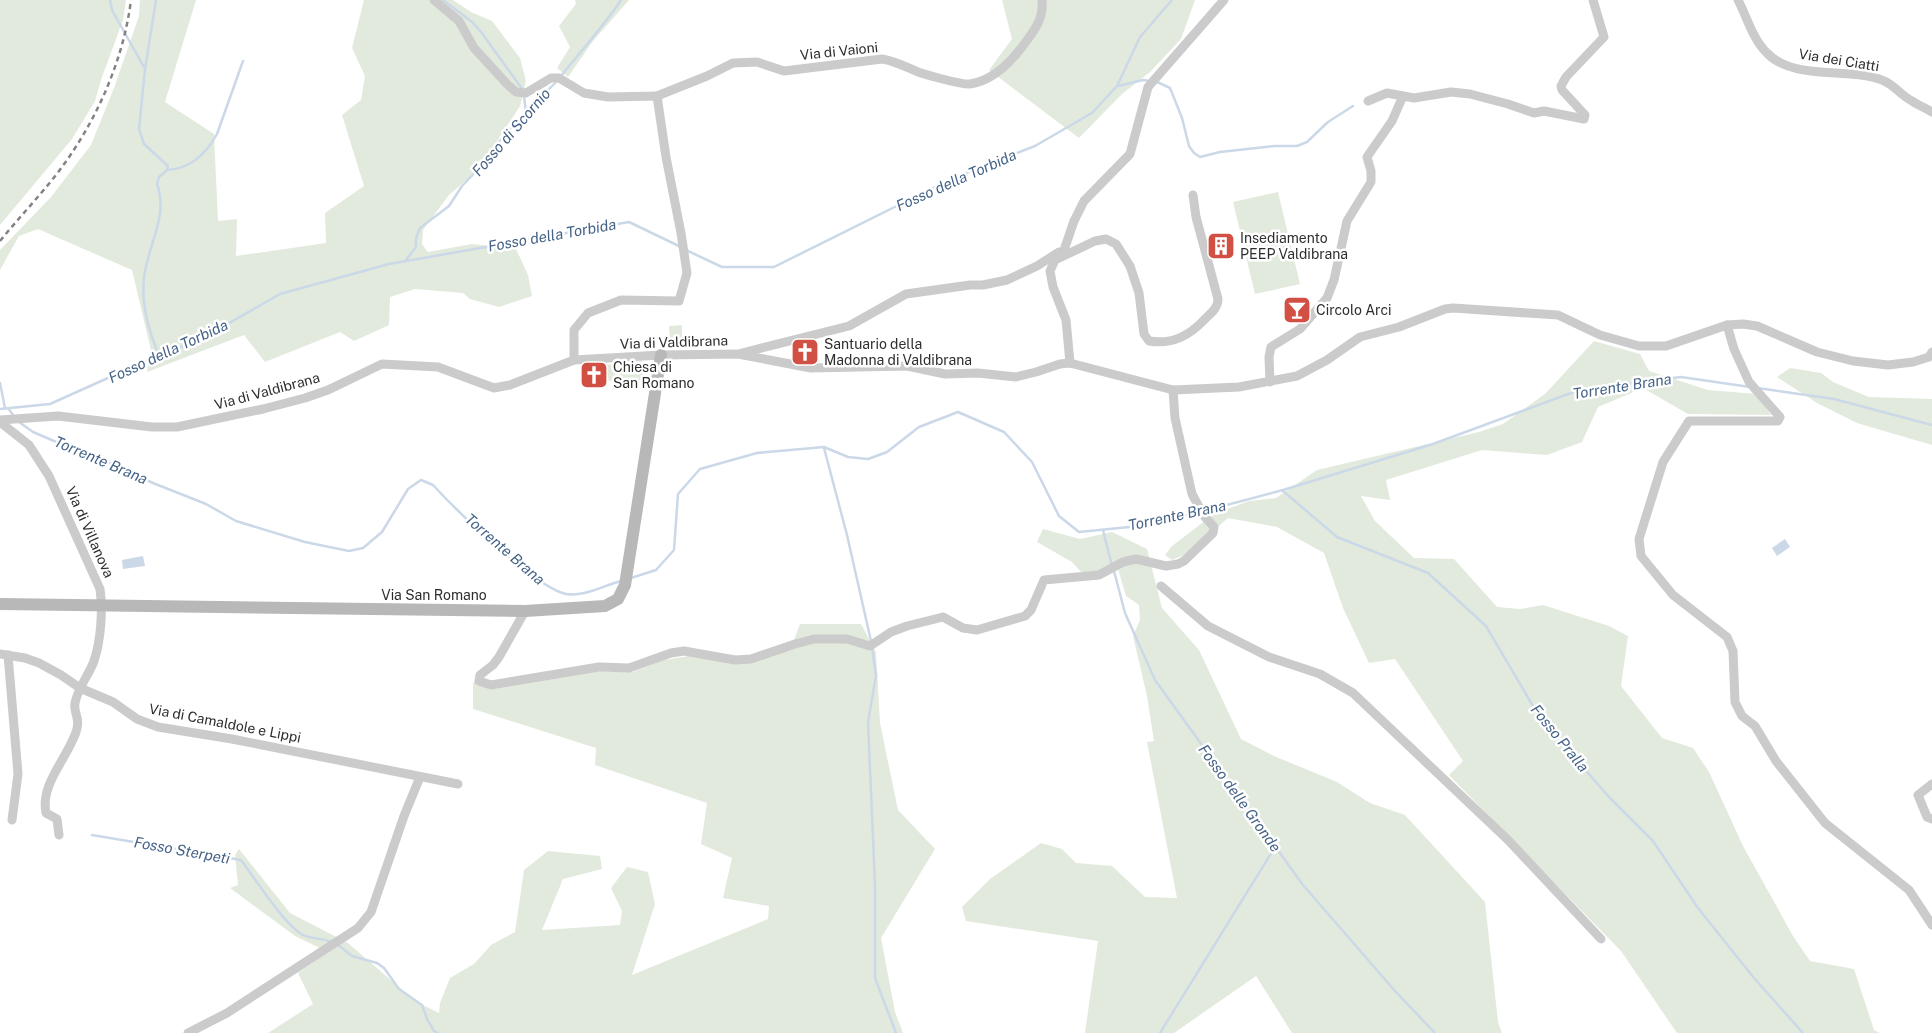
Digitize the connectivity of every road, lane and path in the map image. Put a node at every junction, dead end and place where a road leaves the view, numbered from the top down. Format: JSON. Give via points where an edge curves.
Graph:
{"nodes":[{"id":1,"x":434,"y":0,"type":"edge"},
{"id":2,"x":1042,"y":0,"type":"edge"},
{"id":3,"x":1224,"y":0,"type":"edge"},
{"id":4,"x":1593,"y":0,"type":"edge"},
{"id":5,"x":1738,"y":0,"type":"edge"},
{"id":6,"x":657,"y":96,"type":"junction"},
{"id":7,"x":1403,"y":96,"type":"junction"},
{"id":8,"x":1368,"y":100,"type":"dead end"},
{"id":9,"x":1932,"y":112,"type":"edge"},
{"id":10,"x":1193,"y":196,"type":"dead end"},
{"id":11,"x":1063,"y":253,"type":"junction"},
{"id":12,"x":1727,"y":325,"type":"junction"},
{"id":13,"x":1932,"y":352,"type":"edge"},
{"id":14,"x":738,"y":354,"type":"junction"},
{"id":15,"x":662,"y":355,"type":"junction"},
{"id":16,"x":574,"y":360,"type":"junction"},
{"id":17,"x":1070,"y":363,"type":"junction"},
{"id":18,"x":1270,"y":382,"type":"junction"},
{"id":19,"x":1173,"y":390,"type":"junction"},
{"id":20,"x":0,"y":421,"type":"edge"},
{"id":21,"x":1161,"y":586,"type":"dead end"},
{"id":22,"x":0,"y":604,"type":"edge"},
{"id":23,"x":102,"y":606,"type":"junction"},
{"id":24,"x":525,"y":610,"type":"junction"},
{"id":25,"x":4,"y":655,"type":"edge"},
{"id":26,"x":80,"y":688,"type":"junction"},
{"id":27,"x":420,"y":776,"type":"junction"},
{"id":28,"x":458,"y":784,"type":"dead end"},
{"id":29,"x":1932,"y":784,"type":"edge"},
{"id":30,"x":1932,"y":819,"type":"edge"},
{"id":31,"x":12,"y":820,"type":"dead end"},
{"id":32,"x":59,"y":835,"type":"dead end"},
{"id":33,"x":1932,"y":925,"type":"edge"},
{"id":34,"x":1601,"y":939,"type":"dead end"},
{"id":35,"x":188,"y":1033,"type":"edge"}],
"edges":[{"from":1,"to":6,"type":"street","name":"Via di Vaioni","via":[[459,21],[474,48],[516,92],[526,92],[551,78],[559,78],[584,93],[608,97]]},
{"from":2,"to":6,"type":"street","name":"Via di Vaioni","via":[[1039,22],[1011,62],[993,75],[969,84],[918,72],[882,59],[784,71],[758,62],[733,63]]},
{"from":3,"to":11,"type":"street","via":[[1148,87],[1130,154],[1084,201]]},
{"from":4,"to":7,"type":"street","via":[[1604,37],[1561,86],[1585,114],[1584,119],[1534,113],[1470,94],[1451,92],[1414,98]]},
{"from":5,"to":9,"type":"street","name":"Via dei Ciatti","via":[[1762,48],[1775,60],[1819,72],[1862,75],[1885,81]]},
{"from":6,"to":16,"type":"street","via":[[686,273],[679,301],[621,300],[588,313],[574,330]]},
{"from":7,"to":8,"type":"street","via":[[1387,93]]},
{"from":7,"to":18,"type":"street","via":[[1392,121],[1367,157],[1371,182],[1347,221],[1327,298],[1300,329],[1271,348]]},
{"from":10,"to":11,"type":"street","name":"Via di Valdibrana","via":[[1218,302],[1194,331],[1184,337],[1161,342],[1146,338],[1137,284],[1116,244],[1101,240]]},
{"from":11,"to":14,"type":"street","name":"Via di Valdibrana","via":[[1007,280],[906,294],[848,326]]},
{"from":11,"to":17,"type":"street","via":[[1052,265],[1050,276],[1066,320]]},
{"from":12,"to":13,"type":"street","name":"Via di Valdibrana","via":[[1757,326],[1817,352],[1853,361],[1888,365],[1913,362],[1929,357]]},
{"from":12,"to":18,"type":"street","name":"Via di Valdibrana","via":[[1674,344],[1654,347],[1600,335],[1558,315],[1453,308],[1360,337],[1309,371]]},
{"from":12,"to":33,"type":"street","via":[[1749,382],[1780,417],[1778,421],[1689,421],[1663,462],[1639,539],[1641,556],[1673,594],[1727,637],[1733,651],[1735,702],[1742,716],[1755,726],[1776,762],[1825,824],[1909,890]]},
{"from":14,"to":15,"type":"street","name":"Via di Valdibrana"},
{"from":14,"to":17,"type":"street","name":"Via di Valdibrana","via":[[811,368],[907,366],[945,374],[1016,376]]},
{"from":15,"to":16,"type":"street","name":"Via di Valdibrana"},
{"from":15,"to":24,"type":"street","name":"Via San Romano","via":[[625,584],[618,599],[605,606]]},
{"from":16,"to":20,"type":"street","name":"Via di Valdibrana","via":[[494,388],[438,367],[382,364],[299,400],[172,427],[58,416]]},
{"from":17,"to":19,"type":"street","name":"Via di Valdibrana"},
{"from":18,"to":19,"type":"street","name":"Via di Valdibrana","via":[[1230,388]]},
{"from":19,"to":24,"type":"street","via":[[1175,418],[1192,494],[1214,527],[1213,533],[1184,561],[1166,566],[1136,559],[1099,575],[1044,580],[1031,610],[1025,616],[977,630],[963,628],[943,618],[891,632],[870,646],[847,639],[814,639],[751,659],[684,651],[629,668],[599,667],[491,685],[479,681],[480,675],[499,658]]},
{"from":20,"to":23,"type":"street","name":"Via di Villanova","via":[[29,445],[49,476],[100,589]]},
{"from":21,"to":34,"type":"street","via":[[1208,626],[1269,656],[1320,674],[1353,693],[1508,840]]},
{"from":22,"to":23,"type":"street","name":"Via San Romano"},
{"from":23,"to":24,"type":"street","name":"Via San Romano"},
{"from":23,"to":26,"type":"street","name":"Via di Villanova","via":[[94,661]]},
{"from":25,"to":26,"type":"street","name":"Via di Camaldole e Lippi","via":[[39,663]]},
{"from":25,"to":31,"type":"street","via":[[18,774]]},
{"from":26,"to":27,"type":"street","name":"Via di Camaldole e Lippi","via":[[158,727],[232,738]]},
{"from":26,"to":32,"type":"street","name":"Via di Villanova","via":[[75,706],[79,720],[77,730],[46,795],[46,813],[57,819]]},
{"from":27,"to":28,"type":"street","name":"Via di Camaldole e Lippi"},
{"from":27,"to":35,"type":"street","via":[[371,912],[358,928],[227,1013]]},
{"from":29,"to":30,"type":"street","via":[[1918,795],[1927,817]]}]}
